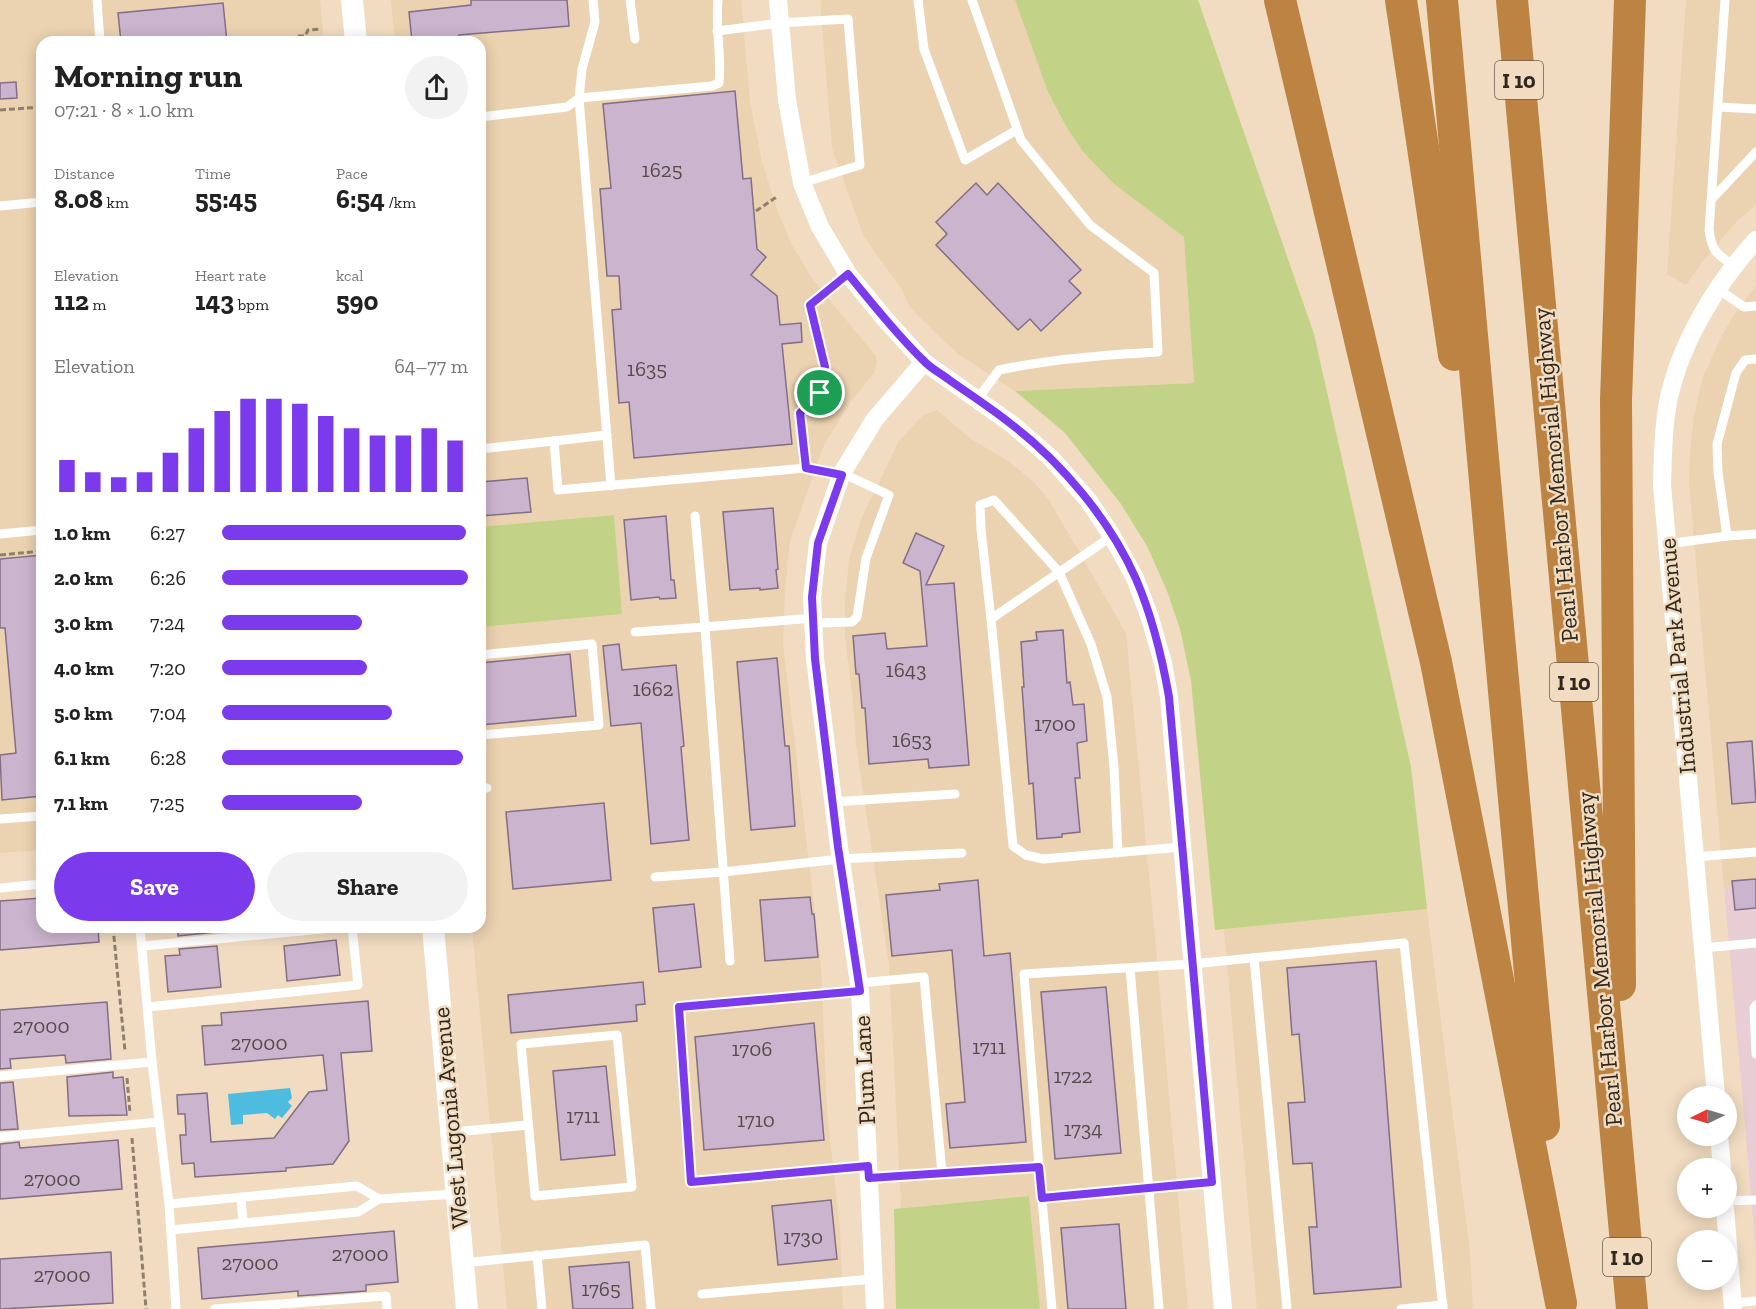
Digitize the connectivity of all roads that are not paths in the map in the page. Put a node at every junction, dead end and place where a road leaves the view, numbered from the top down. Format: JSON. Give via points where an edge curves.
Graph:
{"nodes":[{"id":1,"x":97,"y":0,"type":"edge"},
{"id":2,"x":352,"y":0,"type":"edge"},
{"id":3,"x":593,"y":0,"type":"edge"},
{"id":4,"x":630,"y":0,"type":"edge"},
{"id":5,"x":718,"y":0,"type":"edge"},
{"id":6,"x":778,"y":0,"type":"edge"},
{"id":7,"x":918,"y":0,"type":"edge"},
{"id":8,"x":972,"y":0,"type":"edge"},
{"id":9,"x":1280,"y":0,"type":"edge"},
{"id":10,"x":1401,"y":0,"type":"edge"},
{"id":11,"x":1442,"y":0,"type":"edge"},
{"id":12,"x":1512,"y":0,"type":"edge"},
{"id":13,"x":1630,"y":0,"type":"edge"},
{"id":14,"x":1725,"y":0,"type":"edge"},
{"id":15,"x":780,"y":23,"type":"junction"},
{"id":16,"x":717,"y":30,"type":"junction"},
{"id":17,"x":100,"y":36,"type":"edge"},
{"id":18,"x":355,"y":36,"type":"edge"},
{"id":19,"x":635,"y":39,"type":"dead end"},
{"id":20,"x":579,"y":98,"type":"junction"},
{"id":21,"x":1718,"y":107,"type":"junction"},
{"id":22,"x":1756,"y":109,"type":"edge"},
{"id":23,"x":486,"y":116,"type":"edge"},
{"id":24,"x":1017,"y":130,"type":"junction"},
{"id":25,"x":1756,"y":152,"type":"edge"},
{"id":26,"x":802,"y":183,"type":"junction"},
{"id":27,"x":1712,"y":200,"type":"junction"},
{"id":28,"x":36,"y":203,"type":"edge"},
{"id":29,"x":0,"y":206,"type":"edge"},
{"id":30,"x":1756,"y":240,"type":"edge"},
{"id":31,"x":1733,"y":266,"type":"junction"},
{"id":32,"x":848,"y":274,"type":"junction"},
{"id":33,"x":1718,"y":289,"type":"junction"},
{"id":34,"x":1756,"y":306,"type":"edge"},
{"id":35,"x":1756,"y":359,"type":"edge"},
{"id":36,"x":924,"y":362,"type":"junction"},
{"id":37,"x":977,"y":400,"type":"junction"},
{"id":38,"x":607,"y":435,"type":"junction"},
{"id":39,"x":555,"y":441,"type":"junction"},
{"id":40,"x":486,"y":448,"type":"edge"},
{"id":41,"x":806,"y":468,"type":"junction"},
{"id":42,"x":842,"y":474,"type":"junction"},
{"id":43,"x":611,"y":486,"type":"junction"},
{"id":44,"x":695,"y":516,"type":"dead end"},
{"id":45,"x":36,"y":531,"type":"edge"},
{"id":46,"x":0,"y":534,"type":"edge"},
{"id":47,"x":1756,"y":534,"type":"edge"},
{"id":48,"x":1112,"y":536,"type":"junction"},
{"id":49,"x":1727,"y":536,"type":"junction"},
{"id":50,"x":1667,"y":544,"type":"junction"},
{"id":51,"x":1059,"y":572,"type":"junction"},
{"id":52,"x":1496,"y":604,"type":"junction"},
{"id":53,"x":991,"y":619,"type":"junction"},
{"id":54,"x":813,"y":621,"type":"junction"},
{"id":55,"x":705,"y":627,"type":"junction"},
{"id":56,"x":635,"y":632,"type":"dead end"},
{"id":57,"x":486,"y":654,"type":"edge"},
{"id":58,"x":486,"y":734,"type":"edge"},
{"id":59,"x":954,"y":794,"type":"dead end"},
{"id":60,"x":833,"y":802,"type":"junction"},
{"id":61,"x":36,"y":816,"type":"edge"},
{"id":62,"x":0,"y":819,"type":"edge"},
{"id":63,"x":1182,"y":847,"type":"junction"},
{"id":64,"x":1756,"y":852,"type":"edge"},
{"id":65,"x":962,"y":853,"type":"dead end"},
{"id":66,"x":1118,"y":853,"type":"junction"},
{"id":67,"x":1695,"y":857,"type":"junction"},
{"id":68,"x":840,"y":859,"type":"junction"},
{"id":69,"x":723,"y":872,"type":"junction"},
{"id":70,"x":655,"y":877,"type":"dead end"},
{"id":71,"x":36,"y":885,"type":"edge"},
{"id":72,"x":0,"y":888,"type":"edge"},
{"id":73,"x":141,"y":933,"type":"edge"},
{"id":74,"x":281,"y":933,"type":"edge"},
{"id":75,"x":353,"y":933,"type":"edge"},
{"id":76,"x":433,"y":933,"type":"edge"},
{"id":77,"x":1756,"y":943,"type":"edge"},
{"id":78,"x":142,"y":946,"type":"junction"},
{"id":79,"x":1703,"y":948,"type":"junction"},
{"id":80,"x":1254,"y":958,"type":"junction"},
{"id":81,"x":730,"y":961,"type":"dead end"},
{"id":82,"x":1192,"y":964,"type":"junction"},
{"id":83,"x":1130,"y":968,"type":"junction"},
{"id":84,"x":859,"y":987,"type":"junction"},
{"id":85,"x":148,"y":1007,"type":"junction"},
{"id":86,"x":1755,"y":1007,"type":"edge"},
{"id":87,"x":1756,"y":1054,"type":"edge"},
{"id":88,"x":152,"y":1062,"type":"junction"},
{"id":89,"x":0,"y":1076,"type":"edge"},
{"id":90,"x":1715,"y":1086,"type":"edge"},
{"id":91,"x":159,"y":1122,"type":"junction"},
{"id":92,"x":528,"y":1125,"type":"junction"},
{"id":93,"x":450,"y":1132,"type":"junction"},
{"id":94,"x":0,"y":1137,"type":"edge"},
{"id":95,"x":1039,"y":1167,"type":"junction"},
{"id":96,"x":868,"y":1172,"type":"junction"},
{"id":97,"x":942,"y":1173,"type":"junction"},
{"id":98,"x":1212,"y":1182,"type":"junction"},
{"id":99,"x":1148,"y":1188,"type":"junction"},
{"id":100,"x":456,"y":1194,"type":"junction"},
{"id":101,"x":241,"y":1197,"type":"junction"},
{"id":102,"x":1042,"y":1198,"type":"junction"},
{"id":103,"x":379,"y":1199,"type":"junction"},
{"id":104,"x":1756,"y":1200,"type":"edge"},
{"id":105,"x":1737,"y":1201,"type":"edge"},
{"id":106,"x":169,"y":1204,"type":"junction"},
{"id":107,"x":1622,"y":1204,"type":"junction"},
{"id":108,"x":1726,"y":1218,"type":"edge"},
{"id":109,"x":243,"y":1223,"type":"junction"},
{"id":110,"x":171,"y":1230,"type":"junction"},
{"id":111,"x":537,"y":1256,"type":"junction"},
{"id":112,"x":463,"y":1263,"type":"junction"},
{"id":113,"x":873,"y":1279,"type":"junction"},
{"id":114,"x":702,"y":1294,"type":"dead end"},
{"id":115,"x":1756,"y":1301,"type":"edge"},
{"id":116,"x":1561,"y":1306,"type":"edge"},
{"id":117,"x":1733,"y":1306,"type":"edge"},
{"id":118,"x":1443,"y":1307,"type":"edge"},
{"id":119,"x":176,"y":1309,"type":"edge"},
{"id":120,"x":215,"y":1309,"type":"edge"},
{"id":121,"x":387,"y":1309,"type":"edge"},
{"id":122,"x":467,"y":1309,"type":"edge"},
{"id":123,"x":542,"y":1309,"type":"edge"},
{"id":124,"x":651,"y":1309,"type":"edge"},
{"id":125,"x":875,"y":1309,"type":"edge"},
{"id":126,"x":1053,"y":1309,"type":"edge"},
{"id":127,"x":1159,"y":1309,"type":"edge"},
{"id":128,"x":1223,"y":1309,"type":"edge"},
{"id":129,"x":1287,"y":1309,"type":"edge"},
{"id":130,"x":1401,"y":1309,"type":"edge"},
{"id":131,"x":1632,"y":1309,"type":"edge"}],
"edges":[{"from":1,"to":17,"type":"lane"},
{"from":2,"to":18,"type":"street"},
{"from":3,"to":20,"type":"lane","via":[[595,22],[582,69]]},
{"from":4,"to":19,"type":"lane"},
{"from":5,"to":16,"type":"lane"},
{"from":6,"to":15,"type":"street"},
{"from":7,"to":24,"type":"lane","via":[[924,49],[965,160]]},
{"from":8,"to":24,"type":"lane"},
{"from":9,"to":116,"type":"highway","via":[[1436,662]]},
{"from":10,"to":52,"type":"highway"},
{"from":11,"to":52,"type":"highway"},
{"from":12,"to":107,"type":"highway","name":"Pearl Harbor Memorial Highway","number":"I 10"},
{"from":13,"to":107,"type":"highway","via":[[1616,400]]},
{"from":14,"to":21,"type":"lane"},
{"from":15,"to":16,"type":"lane"},
{"from":15,"to":26,"type":"street","via":[[787,100]]},
{"from":15,"to":26,"type":"lane","via":[[848,18],[860,165]]},
{"from":16,"to":20,"type":"lane","via":[[719,83]]},
{"from":20,"to":23,"type":"lane","via":[[567,107]]},
{"from":20,"to":38,"type":"lane"},
{"from":21,"to":22,"type":"lane"},
{"from":21,"to":27,"type":"lane"},
{"from":24,"to":37,"type":"lane","via":[[1090,225],[1154,273],[1158,352],[1102,355],[999,370]]},
{"from":25,"to":27,"type":"lane"},
{"from":26,"to":32,"type":"street","via":[[819,227]]},
{"from":27,"to":31,"type":"lane","via":[[1712,246]]},
{"from":28,"to":29,"type":"lane"},
{"from":30,"to":31,"type":"street","name":"Industrial Park Avenue"},
{"from":31,"to":33,"type":"street","name":"Industrial Park Avenue"},
{"from":32,"to":36,"type":"street"},
{"from":32,"to":41,"type":"lane","via":[[810,305],[825,367],[820,393],[800,413]]},
{"from":33,"to":34,"type":"lane","via":[[1744,307]]},
{"from":33,"to":50,"type":"street","name":"Industrial Park Avenue","via":[[1684,352],[1669,397],[1662,485]]},
{"from":35,"to":49,"type":"lane","via":[[1745,360],[1736,373],[1717,444]]},
{"from":36,"to":37,"type":"street"},
{"from":36,"to":42,"type":"street","name":"Plum Lane","via":[[875,419]]},
{"from":37,"to":48,"type":"street","via":[[1051,458],[1088,500]]},
{"from":38,"to":39,"type":"lane"},
{"from":38,"to":43,"type":"lane"},
{"from":39,"to":40,"type":"lane"},
{"from":39,"to":43,"type":"lane","via":[[558,490]]},
{"from":41,"to":42,"type":"lane"},
{"from":41,"to":43,"type":"lane"},
{"from":42,"to":54,"type":"street","name":"Plum Lane","via":[[818,543]]},
{"from":42,"to":54,"type":"lane","via":[[889,495],[866,558],[857,617],[852,622]]},
{"from":44,"to":55,"type":"lane"},
{"from":45,"to":46,"type":"lane"},
{"from":47,"to":49,"type":"lane"},
{"from":48,"to":51,"type":"lane"},
{"from":48,"to":63,"type":"street","via":[[1135,578],[1163,663]]},
{"from":49,"to":50,"type":"lane"},
{"from":50,"to":67,"type":"street","name":"Industrial Park Avenue"},
{"from":51,"to":53,"type":"lane"},
{"from":51,"to":53,"type":"lane","via":[[994,500],[980,505]]},
{"from":51,"to":66,"type":"lane","via":[[1091,644],[1107,697]]},
{"from":52,"to":116,"type":"highway"},
{"from":53,"to":66,"type":"lane","via":[[1013,846],[1026,855],[1043,859]]},
{"from":54,"to":55,"type":"lane"},
{"from":54,"to":60,"type":"street","name":"Plum Lane"},
{"from":55,"to":56,"type":"lane"},
{"from":55,"to":69,"type":"lane"},
{"from":57,"to":58,"type":"lane","via":[[592,644],[599,725]]},
{"from":59,"to":60,"type":"lane"},
{"from":60,"to":68,"type":"street","name":"Plum Lane"},
{"from":61,"to":62,"type":"lane"},
{"from":63,"to":66,"type":"lane"},
{"from":63,"to":82,"type":"street"},
{"from":64,"to":67,"type":"lane"},
{"from":65,"to":68,"type":"lane"},
{"from":67,"to":79,"type":"street","name":"Industrial Park Avenue"},
{"from":68,"to":69,"type":"lane"},
{"from":68,"to":84,"type":"street","name":"Plum Lane"},
{"from":69,"to":70,"type":"lane"},
{"from":69,"to":81,"type":"lane"},
{"from":71,"to":72,"type":"lane"},
{"from":73,"to":78,"type":"lane"},
{"from":74,"to":78,"type":"lane"},
{"from":75,"to":85,"type":"lane","via":[[358,985]]},
{"from":76,"to":93,"type":"street","name":"West Lugonia Avenue"},
{"from":77,"to":79,"type":"lane"},
{"from":78,"to":85,"type":"lane"},
{"from":79,"to":90,"type":"street","name":"Industrial Park Avenue"},
{"from":80,"to":82,"type":"lane"},
{"from":80,"to":118,"type":"lane","via":[[1404,943]]},
{"from":80,"to":129,"type":"lane"},
{"from":82,"to":83,"type":"lane"},
{"from":82,"to":98,"type":"street"},
{"from":83,"to":95,"type":"lane","via":[[1024,974]]},
{"from":83,"to":99,"type":"lane"},
{"from":84,"to":96,"type":"street","name":"Plum Lane"},
{"from":84,"to":96,"type":"lane","via":[[679,1007],[691,1182]]},
{"from":84,"to":97,"type":"lane","via":[[924,977]]},
{"from":85,"to":88,"type":"lane"},
{"from":86,"to":87,"type":"lane"},
{"from":88,"to":89,"type":"lane"},
{"from":88,"to":91,"type":"lane"},
{"from":91,"to":94,"type":"lane"},
{"from":91,"to":106,"type":"lane"},
{"from":92,"to":92,"type":"lane","via":[[535,1196],[632,1187],[617,1035],[521,1044]]},
{"from":92,"to":93,"type":"lane"},
{"from":93,"to":100,"type":"street","name":"West Lugonia Avenue"},
{"from":95,"to":97,"type":"lane"},
{"from":95,"to":102,"type":"lane"},
{"from":96,"to":97,"type":"lane"},
{"from":96,"to":113,"type":"street","name":"Plum Lane"},
{"from":98,"to":99,"type":"lane"},
{"from":98,"to":128,"type":"street"},
{"from":99,"to":102,"type":"lane"},
{"from":99,"to":127,"type":"lane"},
{"from":100,"to":103,"type":"lane"},
{"from":100,"to":112,"type":"street","name":"West Lugonia Avenue"},
{"from":101,"to":103,"type":"lane","via":[[357,1186]]},
{"from":101,"to":106,"type":"lane"},
{"from":101,"to":109,"type":"lane"},
{"from":102,"to":126,"type":"lane"},
{"from":103,"to":109,"type":"lane","via":[[358,1212]]},
{"from":104,"to":105,"type":"lane"},
{"from":106,"to":110,"type":"lane"},
{"from":107,"to":131,"type":"highway","name":"Pearl Harbor Memorial Highway","number":"I 10"},
{"from":108,"to":117,"type":"street"},
{"from":109,"to":110,"type":"lane"},
{"from":110,"to":119,"type":"lane"},
{"from":111,"to":112,"type":"lane"},
{"from":111,"to":123,"type":"lane"},
{"from":111,"to":124,"type":"lane","via":[[645,1245]]},
{"from":112,"to":122,"type":"street","name":"West Lugonia Avenue"},
{"from":113,"to":114,"type":"lane"},
{"from":113,"to":125,"type":"street","name":"Plum Lane"},
{"from":115,"to":117,"type":"lane"},
{"from":118,"to":130,"type":"lane"},
{"from":120,"to":121,"type":"lane","via":[[386,1296]]}]}
